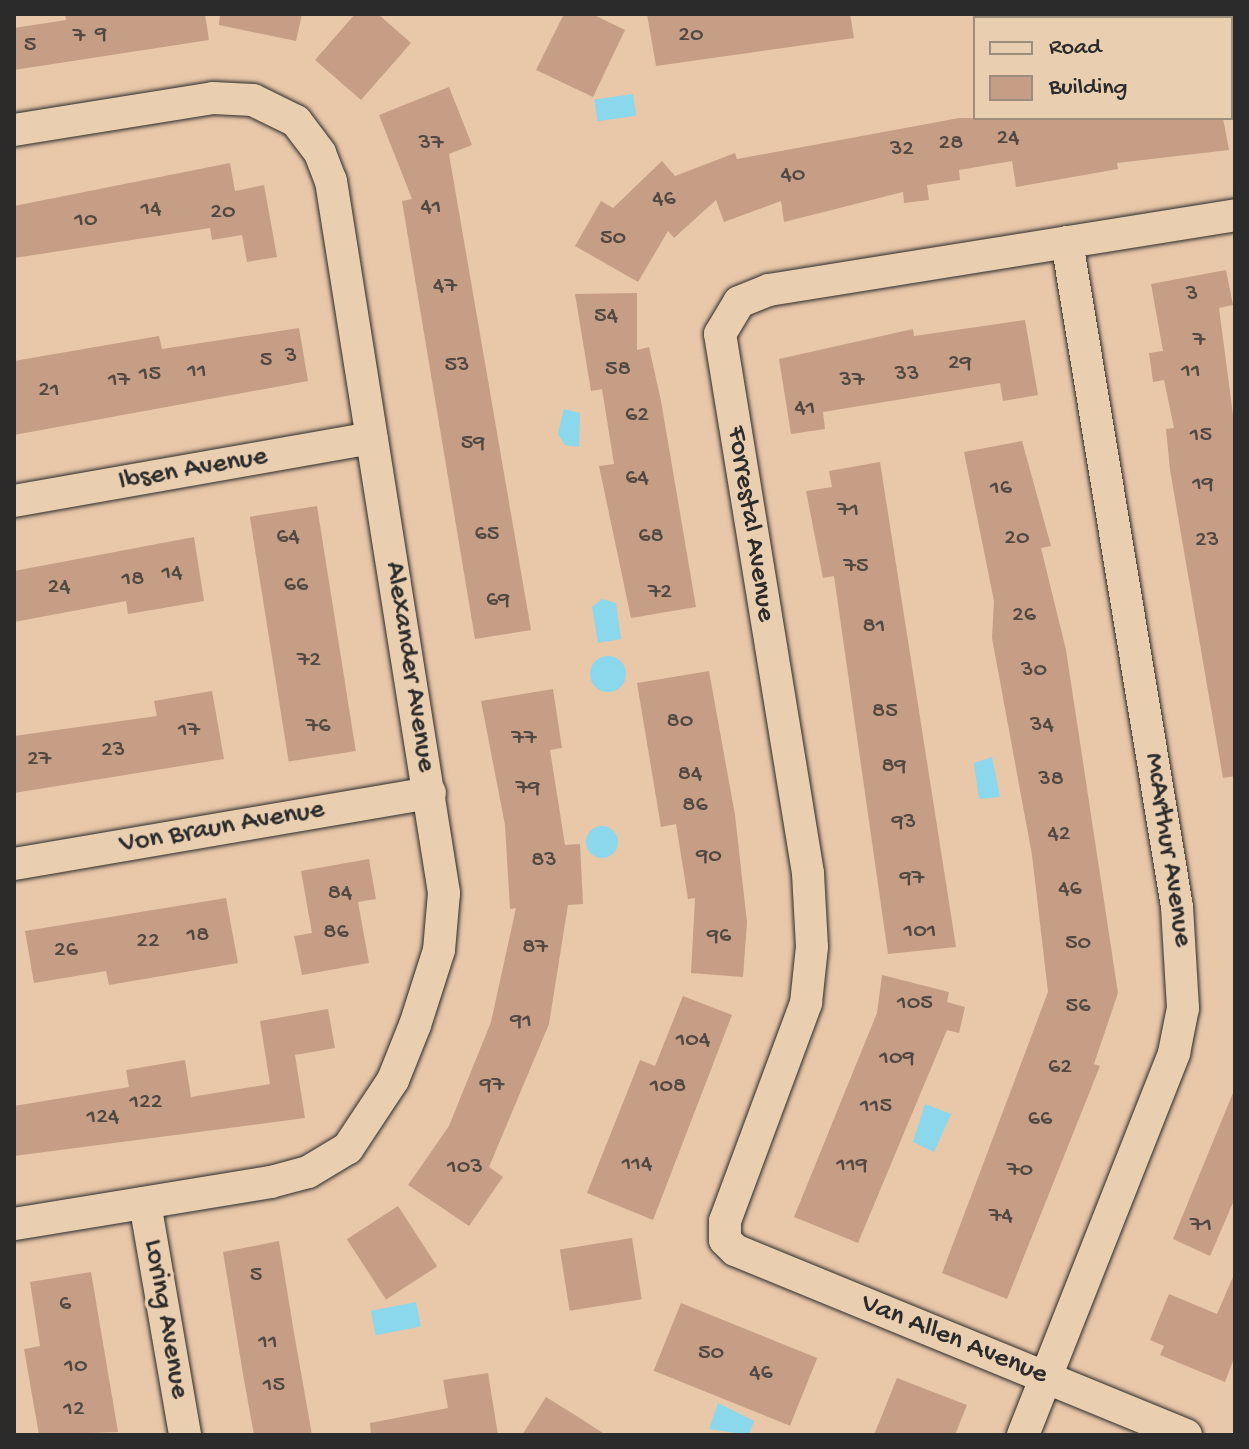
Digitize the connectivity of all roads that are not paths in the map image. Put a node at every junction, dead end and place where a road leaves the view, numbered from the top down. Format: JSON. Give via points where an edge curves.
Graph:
{"nodes":[{"id":1,"x":14,"y":130,"type":"edge"},
{"id":2,"x":1235,"y":215,"type":"edge"},
{"id":3,"x":1067,"y":242,"type":"junction"},
{"id":4,"x":371,"y":438,"type":"junction"},
{"id":5,"x":14,"y":501,"type":"edge"},
{"id":6,"x":430,"y":793,"type":"junction"},
{"id":7,"x":14,"y":864,"type":"edge"},
{"id":8,"x":145,"y":1203,"type":"junction"},
{"id":9,"x":14,"y":1224,"type":"edge"},
{"id":10,"x":725,"y":1240,"type":"joint"},
{"id":11,"x":1046,"y":1379,"type":"junction"},
{"id":12,"x":185,"y":1435,"type":"edge"},
{"id":13,"x":1023,"y":1435,"type":"edge"},
{"id":14,"x":1186,"y":1435,"type":"edge"}],
"edges":[{"from":1,"to":4,"type":"street","name":"Alexander Avenue","via":[[213,98],[253,100],[296,121],[331,181]]},
{"from":2,"to":3,"type":"street","name":"Forrestal Avenue"},
{"from":3,"to":10,"type":"street","name":"Forrestal Avenue","via":[[769,290],[725,316],[722,354],[808,873],[812,947],[806,1003],[725,1221]]},
{"from":3,"to":11,"type":"street","name":"McArthur Avenue","via":[[1177,907],[1183,1008],[1174,1053]]},
{"from":4,"to":5,"type":"street","name":"Ibsen Avenue"},
{"from":4,"to":6,"type":"street","name":"Alexander Avenue"},
{"from":6,"to":7,"type":"street","name":"Von Braun Avenue"},
{"from":6,"to":8,"type":"street","name":"Alexander Avenue","via":[[444,893],[439,950],[393,1080],[362,1132],[308,1172]]},
{"from":8,"to":9,"type":"street","name":"Alexander Avenue"},
{"from":8,"to":12,"type":"street","name":"Loring Avenue"},
{"from":10,"to":11,"type":"street","name":"Van Allen Avenue"},
{"from":11,"to":13,"type":"street","name":"McArthur Avenue"},
{"from":11,"to":14,"type":"street","name":"Van Allen Avenue"}]}
